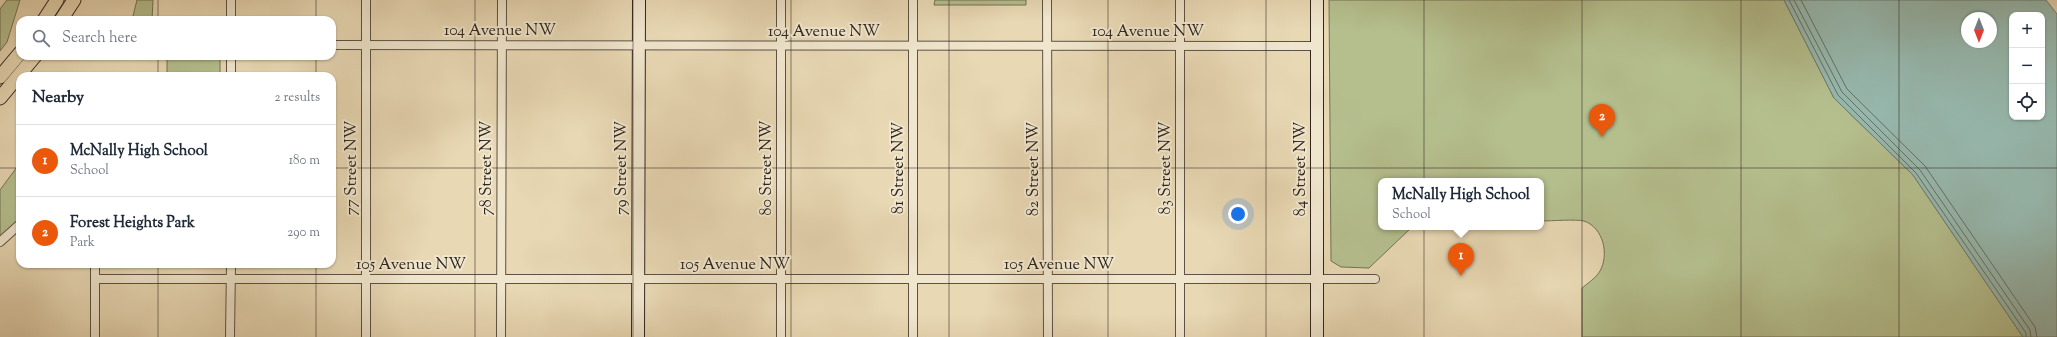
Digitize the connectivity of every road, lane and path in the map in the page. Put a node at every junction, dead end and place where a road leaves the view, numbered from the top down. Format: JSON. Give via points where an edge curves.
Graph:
{"nodes":[{"id":1,"x":57,"y":0,"type":"edge"},
{"id":2,"x":74,"y":0,"type":"edge"},
{"id":3,"x":231,"y":0,"type":"edge"},
{"id":4,"x":366,"y":0,"type":"edge"},
{"id":5,"x":502,"y":0,"type":"edge"},
{"id":6,"x":639,"y":0,"type":"edge"},
{"id":7,"x":781,"y":0,"type":"edge"},
{"id":8,"x":913,"y":0,"type":"edge"},
{"id":9,"x":1047,"y":0,"type":"edge"},
{"id":10,"x":1180,"y":0,"type":"edge"},
{"id":11,"x":1317,"y":0,"type":"edge"},
{"id":12,"x":47,"y":16,"type":"edge"},
{"id":13,"x":64,"y":16,"type":"edge"},
{"id":14,"x":231,"y":16,"type":"edge"},
{"id":15,"x":336,"y":45,"type":"edge"},
{"id":16,"x":366,"y":45,"type":"junction"},
{"id":17,"x":502,"y":45,"type":"junction"},
{"id":18,"x":639,"y":45,"type":"junction"},
{"id":19,"x":781,"y":46,"type":"junction"},
{"id":20,"x":913,"y":46,"type":"junction"},
{"id":21,"x":1047,"y":46,"type":"junction"},
{"id":22,"x":1180,"y":46,"type":"junction"},
{"id":23,"x":1317,"y":46,"type":"junction"},
{"id":24,"x":16,"y":58,"type":"edge"},
{"id":25,"x":32,"y":60,"type":"edge"},
{"id":26,"x":231,"y":60,"type":"edge"},
{"id":27,"x":22,"y":72,"type":"edge"},
{"id":28,"x":231,"y":72,"type":"edge"},
{"id":29,"x":0,"y":76,"type":"edge"},
{"id":30,"x":16,"y":79,"type":"edge"},
{"id":31,"x":0,"y":98,"type":"edge"},
{"id":32,"x":16,"y":228,"type":"edge"},
{"id":33,"x":0,"y":242,"type":"edge"},
{"id":34,"x":95,"y":268,"type":"edge"},
{"id":35,"x":231,"y":268,"type":"edge"},
{"id":36,"x":1317,"y":278,"type":"junction"},
{"id":37,"x":95,"y":279,"type":"junction"},
{"id":38,"x":231,"y":279,"type":"junction"},
{"id":39,"x":366,"y":279,"type":"junction"},
{"id":40,"x":500,"y":279,"type":"junction"},
{"id":41,"x":780,"y":279,"type":"junction"},
{"id":42,"x":912,"y":279,"type":"junction"},
{"id":43,"x":1048,"y":279,"type":"junction"},
{"id":44,"x":1180,"y":279,"type":"junction"},
{"id":45,"x":1375,"y":279,"type":"dead end"},
{"id":46,"x":638,"y":280,"type":"junction"},
{"id":47,"x":95,"y":337,"type":"edge"},
{"id":48,"x":230,"y":337,"type":"edge"},
{"id":49,"x":366,"y":337,"type":"edge"},
{"id":50,"x":501,"y":337,"type":"edge"},
{"id":51,"x":638,"y":337,"type":"edge"},
{"id":52,"x":781,"y":337,"type":"edge"},
{"id":53,"x":913,"y":337,"type":"edge"},
{"id":54,"x":1048,"y":337,"type":"edge"},
{"id":55,"x":1180,"y":337,"type":"edge"},
{"id":56,"x":1317,"y":337,"type":"edge"}],
"edges":[{"from":1,"to":12,"type":"main road"},
{"from":2,"to":13,"type":"main road"},
{"from":3,"to":14,"type":"street"},
{"from":4,"to":16,"type":"street","name":"77 Street NW"},
{"from":5,"to":17,"type":"street","name":"78 Street NW"},
{"from":6,"to":18,"type":"street","name":"79 Street NW"},
{"from":7,"to":19,"type":"street","name":"80 Street NW"},
{"from":8,"to":20,"type":"street","name":"81 Street NW"},
{"from":9,"to":21,"type":"street","name":"82 Street NW"},
{"from":10,"to":22,"type":"street","name":"83 Street NW"},
{"from":11,"to":23,"type":"street","name":"84 Street NW"},
{"from":15,"to":16,"type":"street","name":"104 Avenue NW"},
{"from":16,"to":17,"type":"street","name":"104 Avenue NW"},
{"from":16,"to":39,"type":"street","name":"77 Street NW"},
{"from":17,"to":18,"type":"street","name":"104 Avenue NW"},
{"from":17,"to":40,"type":"street","name":"78 Street NW"},
{"from":18,"to":19,"type":"street","name":"104 Avenue NW"},
{"from":18,"to":46,"type":"street","name":"79 Street NW"},
{"from":19,"to":20,"type":"street","name":"104 Avenue NW"},
{"from":19,"to":41,"type":"street","name":"80 Street NW"},
{"from":20,"to":21,"type":"street","name":"104 Avenue NW"},
{"from":20,"to":42,"type":"street","name":"81 Street NW"},
{"from":21,"to":22,"type":"street","name":"104 Avenue NW"},
{"from":21,"to":43,"type":"street","name":"82 Street NW"},
{"from":22,"to":23,"type":"street","name":"104 Avenue NW"},
{"from":22,"to":44,"type":"street","name":"83 Street NW"},
{"from":23,"to":36,"type":"street","name":"84 Street NW"},
{"from":24,"to":29,"type":"main road"},
{"from":25,"to":27,"type":"main road"},
{"from":26,"to":28,"type":"street"},
{"from":30,"to":31,"type":"main road"},
{"from":32,"to":33,"type":"street"},
{"from":34,"to":37,"type":"street"},
{"from":35,"to":38,"type":"street"},
{"from":36,"to":44,"type":"street","name":"105 Avenue NW"},
{"from":36,"to":45,"type":"street","name":"105 Avenue NW"},
{"from":36,"to":56,"type":"street","name":"84 Street NW"},
{"from":37,"to":38,"type":"street","name":"105 Avenue NW"},
{"from":37,"to":47,"type":"street"},
{"from":38,"to":39,"type":"street","name":"105 Avenue NW"},
{"from":38,"to":48,"type":"street"},
{"from":39,"to":40,"type":"street","name":"105 Avenue NW"},
{"from":39,"to":49,"type":"street","name":"77 Street NW"},
{"from":40,"to":46,"type":"street","name":"105 Avenue NW"},
{"from":40,"to":50,"type":"street","name":"78 Street NW"},
{"from":41,"to":42,"type":"street","name":"105 Avenue NW"},
{"from":41,"to":46,"type":"street","name":"105 Avenue NW"},
{"from":41,"to":52,"type":"street","name":"80 Street NW"},
{"from":42,"to":43,"type":"street","name":"105 Avenue NW"},
{"from":42,"to":53,"type":"street","name":"81 Street NW"},
{"from":43,"to":44,"type":"street","name":"105 Avenue NW"},
{"from":43,"to":54,"type":"street","name":"82 Street NW"},
{"from":44,"to":55,"type":"street","name":"83 Street NW"},
{"from":46,"to":51,"type":"street","name":"79 Street NW"}]}
